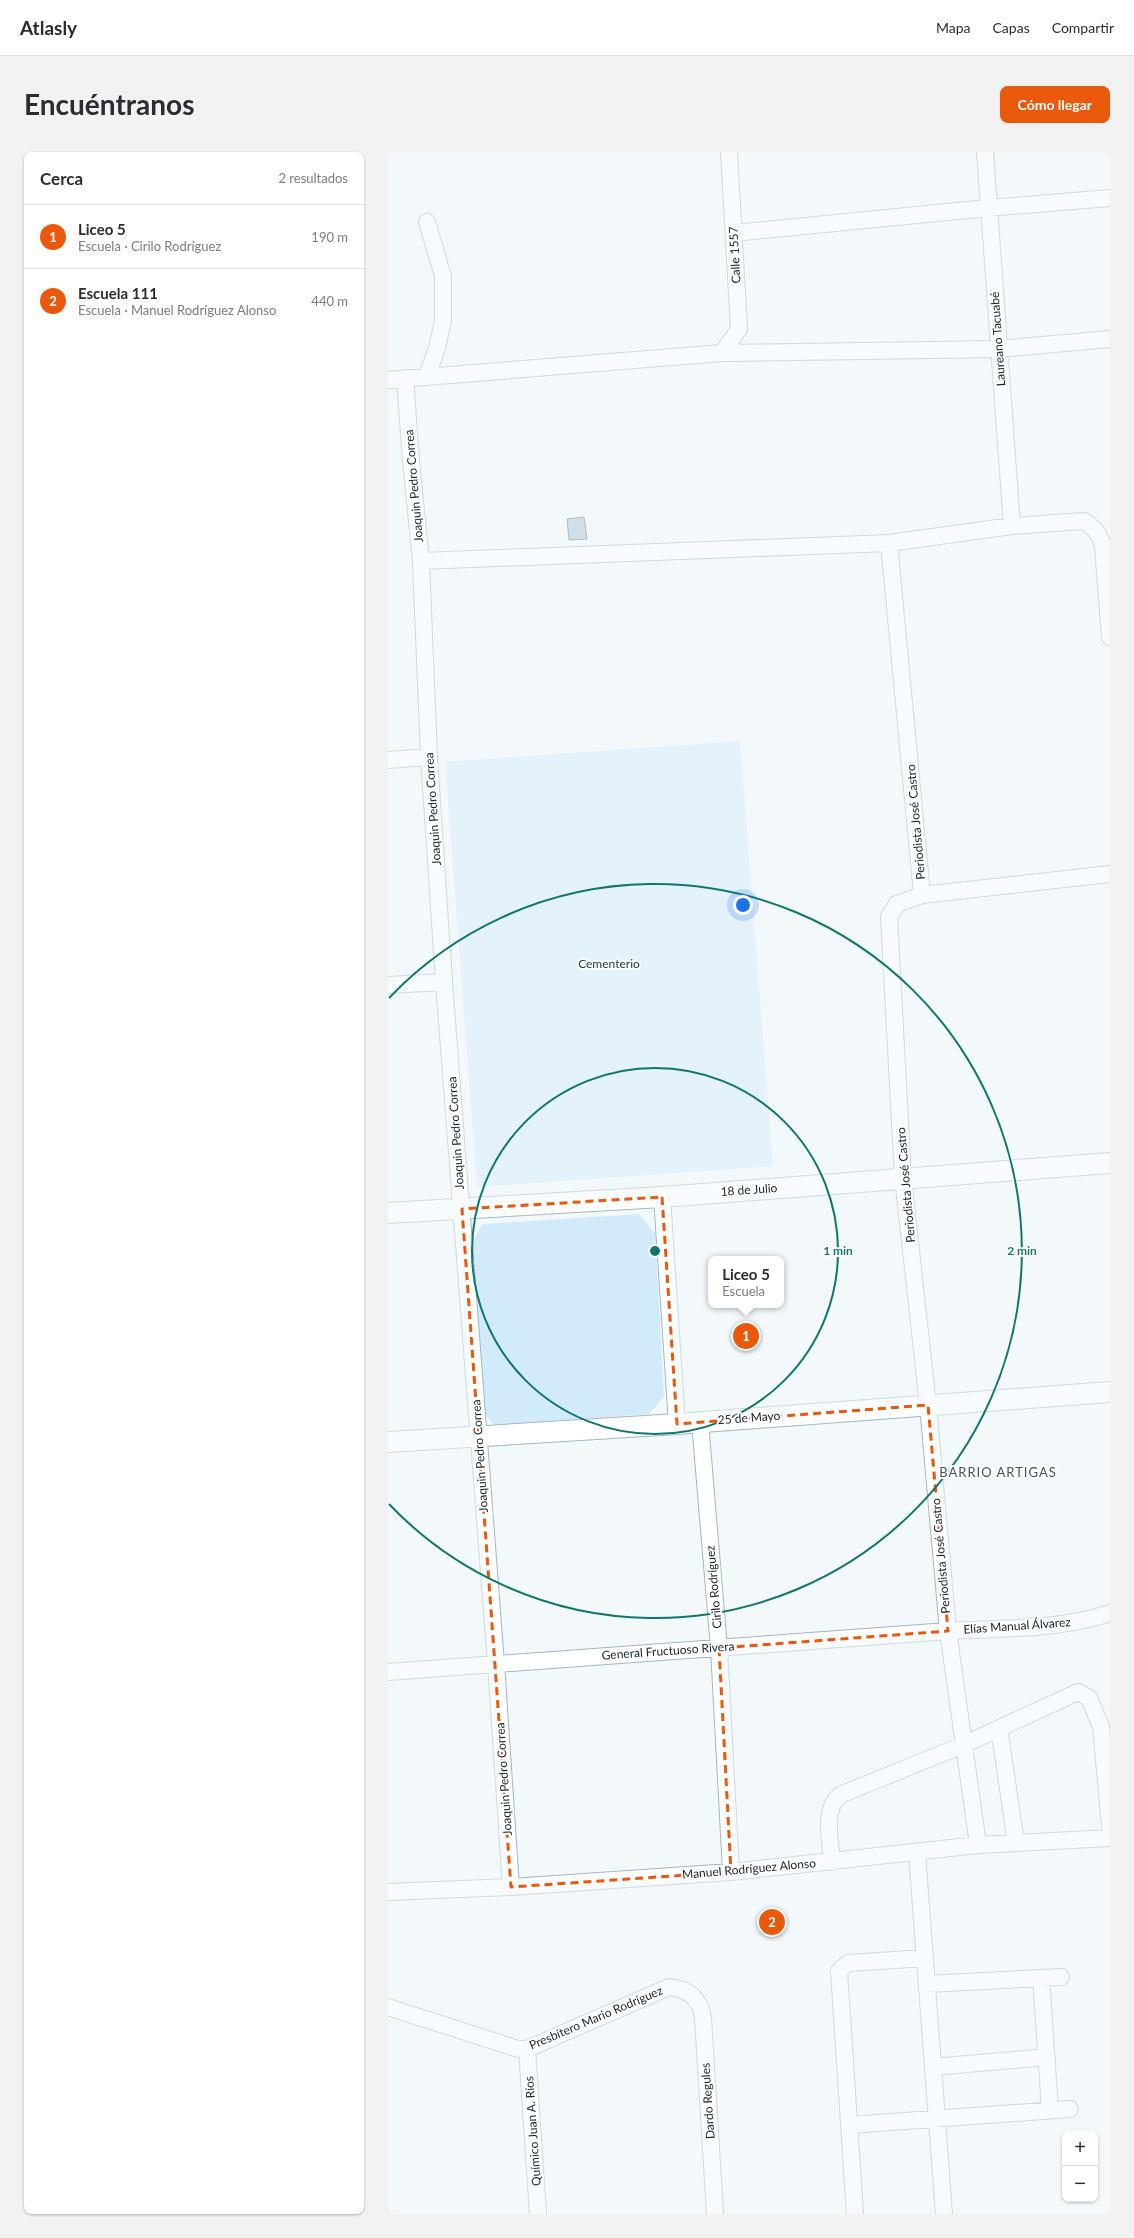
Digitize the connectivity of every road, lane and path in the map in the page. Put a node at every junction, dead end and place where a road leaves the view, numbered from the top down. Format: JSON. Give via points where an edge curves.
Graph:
{"nodes":[{"id":1,"x":729,"y":152,"type":"edge"},
{"id":2,"x":985,"y":152,"type":"edge"},
{"id":3,"x":1110,"y":198,"type":"edge"},
{"id":4,"x":988,"y":208,"type":"junction"},
{"id":5,"x":427,"y":222,"type":"dead end"},
{"id":6,"x":734,"y":233,"type":"junction"},
{"id":7,"x":1110,"y":339,"type":"edge"},
{"id":8,"x":998,"y":349,"type":"junction"},
{"id":9,"x":722,"y":353,"type":"junction"},
{"id":10,"x":427,"y":376,"type":"junction"},
{"id":11,"x":405,"y":378,"type":"junction"},
{"id":12,"x":388,"y":380,"type":"edge"},
{"id":13,"x":1012,"y":526,"type":"junction"},
{"id":14,"x":889,"y":543,"type":"junction"},
{"id":15,"x":422,"y":561,"type":"junction"},
{"id":16,"x":1110,"y":637,"type":"edge"},
{"id":17,"x":429,"y":757,"type":"junction"},
{"id":18,"x":388,"y":760,"type":"edge"},
{"id":19,"x":1110,"y":874,"type":"edge"},
{"id":20,"x":922,"y":895,"type":"junction"},
{"id":21,"x":444,"y":982,"type":"junction"},
{"id":22,"x":388,"y":985,"type":"edge"},
{"id":23,"x":1110,"y":1163,"type":"edge"},
{"id":24,"x":903,"y":1178,"type":"junction"},
{"id":25,"x":662,"y":1197,"type":"junction"},
{"id":26,"x":462,"y":1209,"type":"junction"},
{"id":27,"x":388,"y":1213,"type":"edge"},
{"id":28,"x":1110,"y":1392,"type":"edge"},
{"id":29,"x":928,"y":1405,"type":"junction"},
{"id":30,"x":700,"y":1422,"type":"junction"},
{"id":31,"x":677,"y":1424,"type":"junction"},
{"id":32,"x":478,"y":1437,"type":"junction"},
{"id":33,"x":388,"y":1442,"type":"edge"},
{"id":34,"x":1110,"y":1613,"type":"edge"},
{"id":35,"x":948,"y":1631,"type":"junction"},
{"id":36,"x":719,"y":1648,"type":"junction"},
{"id":37,"x":496,"y":1664,"type":"junction"},
{"id":38,"x":388,"y":1672,"type":"edge"},
{"id":39,"x":999,"y":1728,"type":"junction"},
{"id":40,"x":963,"y":1745,"type":"junction"},
{"id":41,"x":1110,"y":1826,"type":"edge"},
{"id":42,"x":1110,"y":1838,"type":"edge"},
{"id":43,"x":1016,"y":1843,"type":"junction"},
{"id":44,"x":978,"y":1845,"type":"junction"},
{"id":45,"x":917,"y":1853,"type":"junction"},
{"id":46,"x":832,"y":1862,"type":"junction"},
{"id":47,"x":731,"y":1872,"type":"junction"},
{"id":48,"x":511,"y":1887,"type":"junction"},
{"id":49,"x":388,"y":1892,"type":"edge"},
{"id":50,"x":925,"y":1958,"type":"junction"},
{"id":51,"x":1061,"y":1977,"type":"dead end"},
{"id":52,"x":1041,"y":1978,"type":"junction"},
{"id":53,"x":927,"y":1984,"type":"junction"},
{"id":54,"x":689,"y":1993,"type":"joint"},
{"id":55,"x":388,"y":2007,"type":"edge"},
{"id":56,"x":527,"y":2049,"type":"junction"},
{"id":57,"x":1047,"y":2057,"type":"junction"},
{"id":58,"x":933,"y":2067,"type":"junction"},
{"id":59,"x":1070,"y":2109,"type":"dead end"},
{"id":60,"x":1050,"y":2110,"type":"junction"},
{"id":61,"x":937,"y":2119,"type":"junction"},
{"id":62,"x":850,"y":2126,"type":"junction"},
{"id":63,"x":538,"y":2214,"type":"edge"},
{"id":64,"x":715,"y":2214,"type":"edge"},
{"id":65,"x":855,"y":2214,"type":"edge"},
{"id":66,"x":944,"y":2214,"type":"edge"}],
"edges":[{"from":1,"to":6,"type":"street","name":"Calle 1557"},
{"from":2,"to":4,"type":"street","name":"Laureano Tacuabé"},
{"from":3,"to":4,"type":"street"},
{"from":4,"to":6,"type":"street"},
{"from":4,"to":8,"type":"street","name":"Laureano Tacuabé"},
{"from":5,"to":10,"type":"street","via":[[443,276],[443,321]]},
{"from":6,"to":9,"type":"street","name":"Calle 1557","via":[[739,329]]},
{"from":7,"to":8,"type":"street"},
{"from":8,"to":9,"type":"street"},
{"from":8,"to":13,"type":"street","name":"Laureano Tacuabé"},
{"from":9,"to":10,"type":"street"},
{"from":10,"to":11,"type":"street"},
{"from":11,"to":12,"type":"street"},
{"from":11,"to":15,"type":"street","name":"Joaquin Pedro Correa"},
{"from":13,"to":14,"type":"street"},
{"from":13,"to":16,"type":"street","via":[[1084,521],[1094,527],[1100,534],[1103,546]]},
{"from":14,"to":15,"type":"street"},
{"from":14,"to":20,"type":"street","name":"Periodista José Castro"},
{"from":15,"to":17,"type":"street","name":"Joaquin Pedro Correa"},
{"from":17,"to":18,"type":"street"},
{"from":17,"to":21,"type":"street","name":"Joaquin Pedro Correa"},
{"from":19,"to":20,"type":"street"},
{"from":20,"to":24,"type":"street","name":"Periodista José Castro","via":[[897,904],[889,917]]},
{"from":21,"to":22,"type":"street"},
{"from":21,"to":26,"type":"street","name":"Joaquin Pedro Correa"},
{"from":23,"to":24,"type":"street","name":"18 de Julio"},
{"from":24,"to":25,"type":"street","name":"18 de Julio"},
{"from":24,"to":29,"type":"street","name":"Periodista José Castro"},
{"from":25,"to":26,"type":"street","name":"18 de Julio"},
{"from":25,"to":31,"type":"street"},
{"from":26,"to":27,"type":"street","name":"18 de Julio"},
{"from":26,"to":32,"type":"street","name":"Joaquin Pedro Correa"},
{"from":28,"to":29,"type":"street","name":"25 de Mayo"},
{"from":29,"to":30,"type":"street","name":"25 de Mayo"},
{"from":29,"to":35,"type":"street","name":"Periodista José Castro"},
{"from":30,"to":31,"type":"street","name":"25 de Mayo"},
{"from":30,"to":36,"type":"street","name":"Cirilo Rodríguez"},
{"from":31,"to":32,"type":"street","name":"25 de Mayo"},
{"from":32,"to":33,"type":"street","name":"25 de Mayo"},
{"from":32,"to":37,"type":"street","name":"Joaquin Pedro Correa"},
{"from":34,"to":35,"type":"street","name":"Elías Manual Álvarez","via":[[1063,1624]]},
{"from":35,"to":36,"type":"street","name":"General Fructuoso Rivera"},
{"from":35,"to":40,"type":"street","name":"Periodista José Castro"},
{"from":36,"to":37,"type":"street","name":"General Fructuoso Rivera"},
{"from":36,"to":47,"type":"street","name":"Cirilo Rodríguez"},
{"from":37,"to":38,"type":"street","name":"General Fructuoso Rivera"},
{"from":37,"to":48,"type":"street","name":"Joaquin Pedro Correa"},
{"from":39,"to":40,"type":"street"},
{"from":39,"to":41,"type":"street","via":[[1078,1692],[1089,1698],[1101,1727]]},
{"from":39,"to":43,"type":"street"},
{"from":40,"to":44,"type":"street","name":"Periodista José Castro"},
{"from":40,"to":46,"type":"street","via":[[840,1795],[834,1800],[829,1813]]},
{"from":42,"to":43,"type":"street","name":"Manuel Rodríguez Alonso"},
{"from":43,"to":44,"type":"street","name":"Manuel Rodríguez Alonso"},
{"from":44,"to":45,"type":"street","name":"Manuel Rodríguez Alonso"},
{"from":45,"to":46,"type":"street","name":"Manuel Rodríguez Alonso"},
{"from":45,"to":50,"type":"street"},
{"from":46,"to":47,"type":"street","name":"Manuel Rodríguez Alonso"},
{"from":47,"to":48,"type":"street","name":"Manuel Rodríguez Alonso"},
{"from":48,"to":49,"type":"street","name":"Manuel Rodríguez Alonso"},
{"from":50,"to":53,"type":"street"},
{"from":50,"to":62,"type":"street","via":[[848,1964],[839,1971]]},
{"from":51,"to":52,"type":"street"},
{"from":52,"to":53,"type":"street"},
{"from":52,"to":57,"type":"street"},
{"from":53,"to":58,"type":"street"},
{"from":54,"to":56,"type":"street","name":"Presbítero Mario Rodríguez","via":[[680,1988],[669,1987]]},
{"from":54,"to":64,"type":"street","name":"Dardo Regules","via":[[701,2007],[703,2018]]},
{"from":55,"to":56,"type":"street","name":"Presbítero Mario Rodríguez","via":[[518,2049]]},
{"from":56,"to":63,"type":"street","name":"Químico Juan A. Ríos"},
{"from":57,"to":58,"type":"street"},
{"from":57,"to":60,"type":"street"},
{"from":58,"to":61,"type":"street"},
{"from":59,"to":60,"type":"street"},
{"from":60,"to":61,"type":"street"},
{"from":61,"to":62,"type":"street"},
{"from":61,"to":66,"type":"street"},
{"from":62,"to":65,"type":"street"}]}
